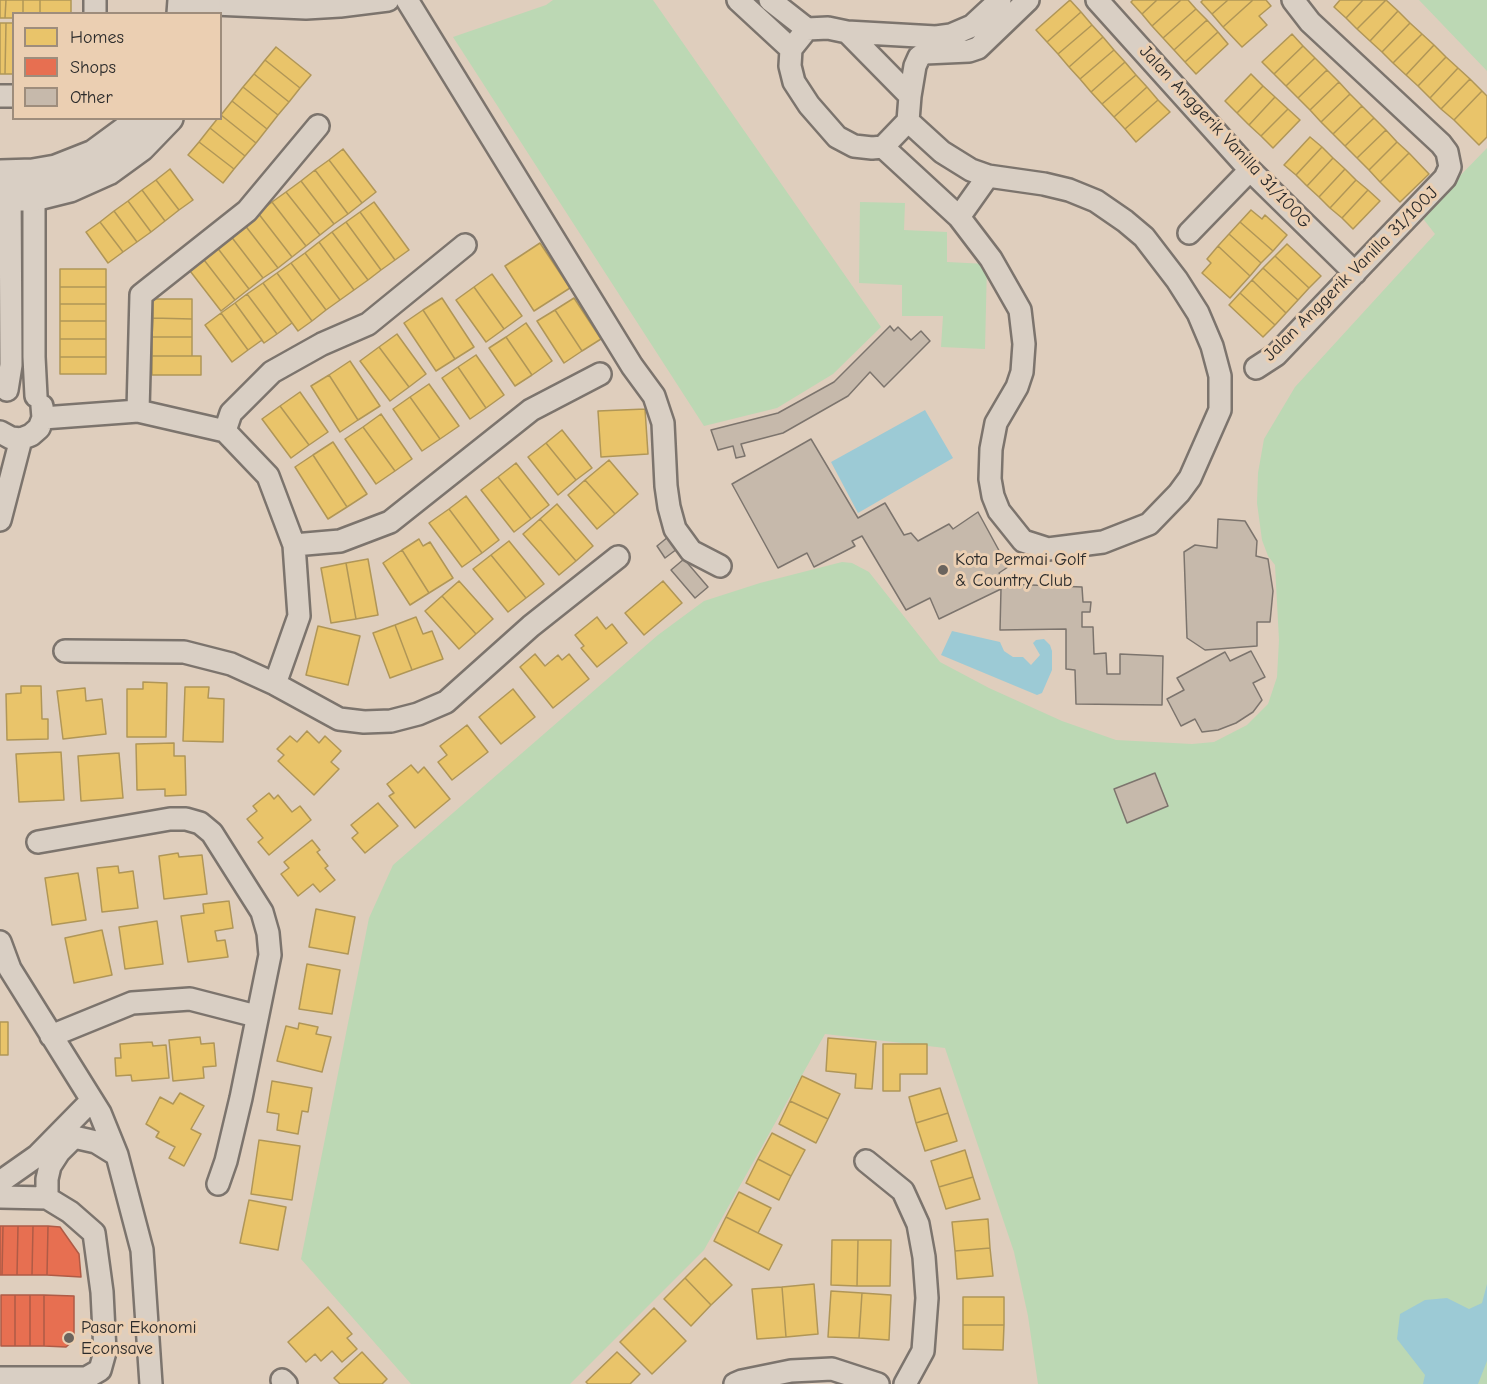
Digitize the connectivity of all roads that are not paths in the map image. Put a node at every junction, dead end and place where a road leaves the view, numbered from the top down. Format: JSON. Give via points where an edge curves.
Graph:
{"nodes":[{"id":1,"x":388,"y":0,"type":"edge"},
{"id":2,"x":407,"y":0,"type":"edge"},
{"id":3,"x":738,"y":0,"type":"edge"},
{"id":4,"x":770,"y":0,"type":"edge"},
{"id":5,"x":1028,"y":0,"type":"edge"},
{"id":6,"x":1097,"y":0,"type":"edge"},
{"id":7,"x":1293,"y":0,"type":"edge"},
{"id":8,"x":193,"y":6,"type":"edge"},
{"id":9,"x":1003,"y":6,"type":"edge"},
{"id":10,"x":807,"y":29,"type":"junction"},
{"id":11,"x":847,"y":32,"type":"junction"},
{"id":12,"x":791,"y":49,"type":"junction"},
{"id":13,"x":910,"y":96,"type":"junction"},
{"id":14,"x":135,"y":120,"type":"edge"},
{"id":15,"x":167,"y":120,"type":"edge"},
{"id":16,"x":908,"y":121,"type":"junction"},
{"id":17,"x":318,"y":126,"type":"dead end"},
{"id":18,"x":884,"y":147,"type":"junction"},
{"id":19,"x":1250,"y":170,"type":"junction"},
{"id":20,"x":988,"y":176,"type":"junction"},
{"id":21,"x":14,"y":186,"type":"edge"},
{"id":22,"x":959,"y":217,"type":"junction"},
{"id":23,"x":1189,"y":234,"type":"dead end"},
{"id":24,"x":465,"y":245,"type":"dead end"},
{"id":25,"x":1355,"y":273,"type":"junction"},
{"id":26,"x":1256,"y":368,"type":"dead end"},
{"id":27,"x":600,"y":374,"type":"dead end"},
{"id":28,"x":4,"y":392,"type":"edge"},
{"id":29,"x":36,"y":396,"type":"junction"},
{"id":30,"x":138,"y":411,"type":"junction"},
{"id":31,"x":43,"y":418,"type":"junction"},
{"id":32,"x":225,"y":431,"type":"junction"},
{"id":33,"x":0,"y":432,"type":"edge"},
{"id":34,"x":21,"y":439,"type":"junction"},
{"id":35,"x":0,"y":520,"type":"edge"},
{"id":36,"x":294,"y":545,"type":"junction"},
{"id":37,"x":618,"y":557,"type":"dead end"},
{"id":38,"x":720,"y":566,"type":"dead end"},
{"id":39,"x":65,"y":651,"type":"dead end"},
{"id":40,"x":275,"y":684,"type":"junction"},
{"id":41,"x":38,"y":842,"type":"dead end"},
{"id":42,"x":0,"y":942,"type":"edge"},
{"id":43,"x":256,"y":1016,"type":"junction"},
{"id":44,"x":51,"y":1036,"type":"junction"},
{"id":45,"x":96,"y":1106,"type":"junction"},
{"id":46,"x":74,"y":1137,"type":"junction"},
{"id":47,"x":117,"y":1155,"type":"junction"},
{"id":48,"x":866,"y":1161,"type":"dead end"},
{"id":49,"x":0,"y":1182,"type":"edge"},
{"id":50,"x":218,"y":1184,"type":"dead end"},
{"id":51,"x":0,"y":1197,"type":"edge"},
{"id":52,"x":47,"y":1198,"type":"junction"},
{"id":53,"x":149,"y":1357,"type":"junction"},
{"id":54,"x":0,"y":1378,"type":"edge"},
{"id":55,"x":142,"y":1384,"type":"edge"},
{"id":56,"x":151,"y":1384,"type":"edge"},
{"id":57,"x":735,"y":1384,"type":"edge"},
{"id":58,"x":878,"y":1384,"type":"edge"},
{"id":59,"x":905,"y":1384,"type":"edge"}],
"edges":[{"from":1,"to":8,"type":"street","via":[[306,8]]},
{"from":2,"to":38,"type":"street","via":[[654,396],[663,423],[666,486],[675,529],[691,551]]},
{"from":3,"to":12,"type":"street"},
{"from":4,"to":10,"type":"street"},
{"from":5,"to":9,"type":"street"},
{"from":6,"to":19,"type":"street","name":"Jalan Anggerik Vanilla 31/100G"},
{"from":7,"to":25,"type":"street","name":"Jalan Anggerik Vanilla 31/100J","via":[[1310,22],[1447,152],[1450,167],[1445,178]]},
{"from":9,"to":11,"type":"street","via":[[951,35]]},
{"from":9,"to":13,"type":"street","via":[[978,48],[918,57]]},
{"from":10,"to":11,"type":"street"},
{"from":10,"to":12,"type":"street"},
{"from":11,"to":13,"type":"street"},
{"from":12,"to":18,"type":"street","via":[[794,82],[837,136],[854,146]]},
{"from":13,"to":16,"type":"street"},
{"from":14,"to":21,"type":"main road","via":[[94,154]]},
{"from":15,"to":21,"type":"main road","via":[[141,147],[108,171],[70,188]]},
{"from":16,"to":18,"type":"street"},
{"from":16,"to":20,"type":"street","via":[[942,152]]},
{"from":17,"to":30,"type":"street","via":[[248,212],[141,295]]},
{"from":18,"to":22,"type":"street"},
{"from":19,"to":23,"type":"street"},
{"from":19,"to":25,"type":"street","name":"Jalan Anggerik Vanilla 31/100G"},
{"from":20,"to":22,"type":"street"},
{"from":20,"to":22,"type":"street","via":[[1044,184],[1096,201],[1144,237],[1198,313],[1221,376],[1220,411],[1190,478],[1149,524],[1103,542],[1048,549],[1023,541],[999,511],[990,479],[991,448],[996,423],[1022,372],[1020,310],[991,260]]},
{"from":21,"to":28,"type":"street","via":[[11,365]]},
{"from":21,"to":29,"type":"street"},
{"from":24,"to":32,"type":"street","via":[[368,324],[272,372],[231,413]]},
{"from":25,"to":26,"type":"street","name":"Jalan Anggerik Vanilla 31/100J","via":[[1276,355]]},
{"from":27,"to":36,"type":"street","via":[[531,411],[390,522],[340,541]]},
{"from":28,"to":29,"type":"street","via":[[18,388]]},
{"from":29,"to":31,"type":"street"},
{"from":30,"to":31,"type":"street"},
{"from":30,"to":32,"type":"street"},
{"from":31,"to":34,"type":"street","via":[[39,428]]},
{"from":32,"to":36,"type":"street","via":[[268,476]]},
{"from":33,"to":34,"type":"street"},
{"from":34,"to":35,"type":"street"},
{"from":36,"to":40,"type":"street","via":[[299,616]]},
{"from":37,"to":40,"type":"street","via":[[531,626],[446,702],[418,714],[391,721],[339,719]]},
{"from":39,"to":40,"type":"street","via":[[184,652],[231,664]]},
{"from":41,"to":43,"type":"street","via":[[170,819],[200,823],[212,833],[262,912],[270,955]]},
{"from":42,"to":44,"type":"street","via":[[10,969]]},
{"from":43,"to":44,"type":"street","via":[[190,999],[132,1003]]},
{"from":43,"to":50,"type":"street","via":[[242,1098]]},
{"from":44,"to":45,"type":"street"},
{"from":45,"to":46,"type":"street"},
{"from":45,"to":47,"type":"street"},
{"from":45,"to":49,"type":"street"},
{"from":46,"to":47,"type":"street","via":[[96,1142]]},
{"from":46,"to":52,"type":"street","via":[[50,1166]]},
{"from":47,"to":53,"type":"street","via":[[142,1250]]},
{"from":48,"to":59,"type":"street","via":[[903,1191],[918,1224],[924,1257],[927,1298],[923,1352]]},
{"from":51,"to":52,"type":"street"},
{"from":52,"to":54,"type":"street","via":[[94,1233],[105,1352],[100,1370],[86,1378]]},
{"from":53,"to":55,"type":"street"},
{"from":53,"to":56,"type":"street"},
{"from":57,"to":58,"type":"street","via":[[791,1371],[832,1370]]}]}
